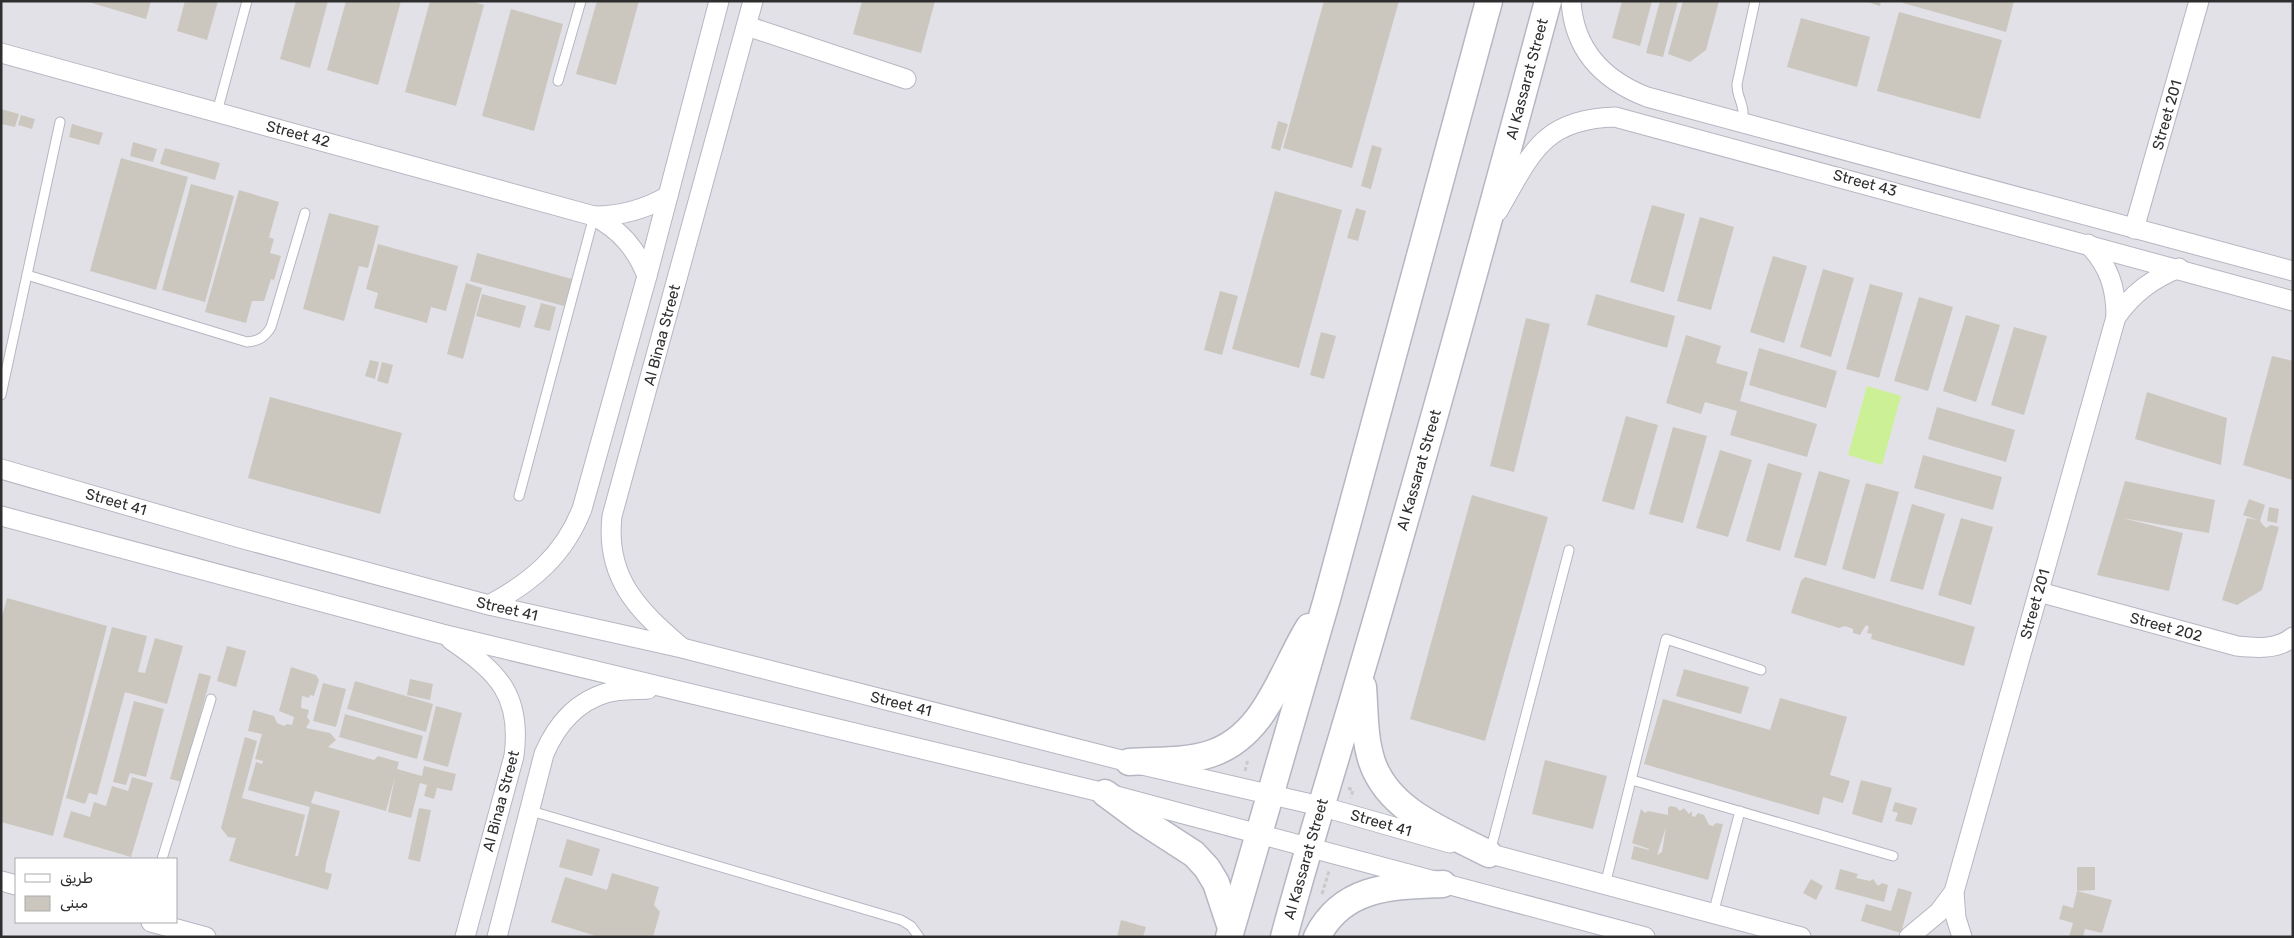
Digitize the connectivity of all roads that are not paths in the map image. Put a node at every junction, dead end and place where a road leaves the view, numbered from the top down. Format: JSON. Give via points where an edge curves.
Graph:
{"nodes":[{"id":1,"x":247,"y":1,"type":"edge"},
{"id":2,"x":581,"y":1,"type":"edge"},
{"id":3,"x":719,"y":1,"type":"edge"},
{"id":4,"x":753,"y":1,"type":"edge"},
{"id":5,"x":1489,"y":1,"type":"edge"},
{"id":6,"x":1548,"y":1,"type":"edge"},
{"id":7,"x":1571,"y":1,"type":"edge"},
{"id":8,"x":1755,"y":1,"type":"edge"},
{"id":9,"x":2199,"y":1,"type":"edge"},
{"id":10,"x":747,"y":26,"type":"junction"},
{"id":11,"x":1,"y":53,"type":"edge"},
{"id":12,"x":906,"y":79,"type":"dead end"},
{"id":13,"x":558,"y":81,"type":"dead end"},
{"id":14,"x":217,"y":112,"type":"junction"},
{"id":15,"x":60,"y":122,"type":"dead end"},
{"id":16,"x":1742,"y":123,"type":"junction"},
{"id":17,"x":668,"y":196,"type":"junction"},
{"id":18,"x":305,"y":213,"type":"dead end"},
{"id":19,"x":594,"y":216,"type":"junction"},
{"id":20,"x":2134,"y":229,"type":"junction"},
{"id":21,"x":1486,"y":231,"type":"junction"},
{"id":22,"x":2088,"y":244,"type":"junction"},
{"id":23,"x":2179,"y":268,"type":"junction"},
{"id":24,"x":2293,"y":271,"type":"edge"},
{"id":25,"x":27,"y":275,"type":"junction"},
{"id":26,"x":647,"y":276,"type":"junction"},
{"id":27,"x":2293,"y":301,"type":"edge"},
{"id":28,"x":2116,"y":317,"type":"junction"},
{"id":29,"x":1,"y":395,"type":"edge"},
{"id":30,"x":1,"y":469,"type":"edge"},
{"id":31,"x":519,"y":496,"type":"dead end"},
{"id":32,"x":1,"y":516,"type":"edge"},
{"id":33,"x":1570,"y":550,"type":"dead end"},
{"id":34,"x":2039,"y":592,"type":"junction"},
{"id":35,"x":1327,"y":599,"type":"junction"},
{"id":36,"x":489,"y":605,"type":"junction"},
{"id":37,"x":442,"y":634,"type":"junction"},
{"id":38,"x":2293,"y":637,"type":"edge"},
{"id":39,"x":682,"y":648,"type":"junction"},
{"id":40,"x":1362,"y":670,"type":"junction"},
{"id":41,"x":1761,"y":670,"type":"dead end"},
{"id":42,"x":663,"y":687,"type":"junction"},
{"id":43,"x":212,"y":699,"type":"dead end"},
{"id":44,"x":1129,"y":762,"type":"junction"},
{"id":45,"x":1632,"y":780,"type":"junction"},
{"id":46,"x":1105,"y":793,"type":"junction"},
{"id":47,"x":1270,"y":794,"type":"junction"},
{"id":48,"x":1320,"y":806,"type":"junction"},
{"id":49,"x":531,"y":811,"type":"junction"},
{"id":50,"x":1740,"y":811,"type":"junction"},
{"id":51,"x":1259,"y":834,"type":"junction"},
{"id":52,"x":1308,"y":847,"type":"junction"},
{"id":53,"x":1489,"y":854,"type":"junction"},
{"id":54,"x":1893,"y":856,"type":"dead end"},
{"id":55,"x":162,"y":858,"type":"edge"},
{"id":56,"x":1,"y":881,"type":"edge"},
{"id":57,"x":1443,"y":884,"type":"junction"},
{"id":58,"x":15,"y":885,"type":"edge"},
{"id":59,"x":1605,"y":885,"type":"junction"},
{"id":60,"x":1954,"y":892,"type":"junction"},
{"id":61,"x":1713,"y":914,"type":"junction"},
{"id":62,"x":155,"y":923,"type":"edge"},
{"id":63,"x":1230,"y":932,"type":"edge"},
{"id":64,"x":1621,"y":933,"type":"edge"},
{"id":65,"x":206,"y":937,"type":"edge"},
{"id":66,"x":465,"y":937,"type":"edge"},
{"id":67,"x":497,"y":937,"type":"edge"},
{"id":68,"x":919,"y":937,"type":"edge"},
{"id":69,"x":1284,"y":937,"type":"edge"},
{"id":70,"x":1317,"y":937,"type":"edge"},
{"id":71,"x":1645,"y":937,"type":"edge"},
{"id":72,"x":1801,"y":937,"type":"edge"},
{"id":73,"x":1909,"y":937,"type":"edge"},
{"id":74,"x":1962,"y":937,"type":"edge"}],
"edges":[{"from":1,"to":14,"type":"lane"},
{"from":2,"to":13,"type":"lane"},
{"from":3,"to":17,"type":"street","name":"Al Binaa Street"},
{"from":4,"to":10,"type":"street","name":"Al Binaa Street"},
{"from":5,"to":35,"type":"street"},
{"from":6,"to":21,"type":"street","name":"Al Kassarat Street"},
{"from":7,"to":16,"type":"street","name":"Street 43","via":[[1575,26],[1583,45],[1594,63],[1610,78],[1627,90],[1647,97]]},
{"from":8,"to":16,"type":"lane","via":[[1737,84],[1744,109]]},
{"from":9,"to":20,"type":"street","name":"Street 201"},
{"from":10,"to":12,"type":"street"},
{"from":10,"to":39,"type":"street","name":"Al Binaa Street","via":[[612,516],[610,534],[616,567],[631,597],[652,622]]},
{"from":11,"to":14,"type":"street","name":"Street 42"},
{"from":14,"to":19,"type":"street","name":"Street 42"},
{"from":15,"to":25,"type":"lane"},
{"from":16,"to":20,"type":"street","name":"Street 43"},
{"from":17,"to":19,"type":"street","name":"Street 42","via":[[640,210]]},
{"from":17,"to":26,"type":"street","name":"Al Binaa Street"},
{"from":18,"to":25,"type":"lane","via":[[271,327],[255,342]]},
{"from":19,"to":26,"type":"street","name":"Street 42","via":[[608,224],[632,247]]},
{"from":19,"to":31,"type":"lane"},
{"from":20,"to":24,"type":"street","name":"Street 43"},
{"from":21,"to":22,"type":"street","name":"Street 43","via":[[1533,151],[1550,135],[1592,117],[1615,116]]},
{"from":21,"to":40,"type":"street","name":"Al Kassarat Street"},
{"from":22,"to":23,"type":"street","name":"Street 43"},
{"from":22,"to":28,"type":"street","name":"Street 201","via":[[2108,269],[2114,285]]},
{"from":23,"to":27,"type":"street","name":"Street 43"},
{"from":23,"to":28,"type":"street","name":"Street 201","via":[[2150,282]]},
{"from":25,"to":29,"type":"lane"},
{"from":26,"to":36,"type":"street","name":"Al Binaa Street","via":[[576,525],[548,565],[522,586]]},
{"from":28,"to":34,"type":"street","name":"Street 201"},
{"from":30,"to":36,"type":"street","name":"Street 41"},
{"from":32,"to":37,"type":"street"},
{"from":33,"to":53,"type":"lane"},
{"from":34,"to":38,"type":"street","name":"Street 202","via":[[2238,646],[2263,649]]},
{"from":34,"to":60,"type":"street","name":"Street 201"},
{"from":35,"to":44,"type":"street","via":[[1294,651],[1257,721],[1243,737],[1209,754]]},
{"from":35,"to":47,"type":"street"},
{"from":36,"to":39,"type":"street","name":"Street 41"},
{"from":37,"to":42,"type":"street"},
{"from":37,"to":66,"type":"street","name":"Al Binaa Street","via":[[482,661],[492,672],[508,697],[516,726],[514,756]]},
{"from":39,"to":44,"type":"street","name":"Street 41"},
{"from":40,"to":48,"type":"street","name":"Al Kassarat Street"},
{"from":40,"to":53,"type":"street","via":[[1367,740],[1372,763],[1382,783],[1398,802],[1419,816]]},
{"from":41,"to":45,"type":"lane","via":[[1666,639]]},
{"from":42,"to":46,"type":"street"},
{"from":42,"to":49,"type":"street","name":"Al Binaa Street","via":[[607,693],[593,698],[568,716],[544,754]]},
{"from":43,"to":55,"type":"lane"},
{"from":44,"to":47,"type":"street","name":"Street 41"},
{"from":45,"to":50,"type":"lane"},
{"from":45,"to":59,"type":"lane"},
{"from":46,"to":51,"type":"street"},
{"from":46,"to":63,"type":"street","via":[[1194,854],[1207,868],[1216,883]]},
{"from":47,"to":48,"type":"street","name":"Street 41"},
{"from":47,"to":51,"type":"street"},
{"from":48,"to":52,"type":"street","name":"Al Kassarat Street"},
{"from":48,"to":53,"type":"street","name":"Street 41"},
{"from":49,"to":67,"type":"street","name":"Al Binaa Street"},
{"from":49,"to":68,"type":"lane","via":[[901,920],[911,926]]},
{"from":50,"to":54,"type":"lane"},
{"from":50,"to":61,"type":"lane"},
{"from":51,"to":52,"type":"street"},
{"from":51,"to":63,"type":"street"},
{"from":52,"to":57,"type":"street"},
{"from":52,"to":69,"type":"street","name":"Al Kassarat Street"},
{"from":53,"to":59,"type":"street","name":"Street 41"},
{"from":56,"to":58,"type":"street"},
{"from":57,"to":64,"type":"street"},
{"from":57,"to":70,"type":"street","via":[[1388,887],[1362,894],[1339,909]]},
{"from":59,"to":61,"type":"street","name":"Street 41"},
{"from":60,"to":73,"type":"street","name":"Street 201","via":[[1939,912]]},
{"from":60,"to":74,"type":"street","name":"Street 201","via":[[1956,918]]},
{"from":61,"to":72,"type":"street","name":"Street 41"},
{"from":62,"to":65,"type":"street"},
{"from":64,"to":71,"type":"street"}]}
